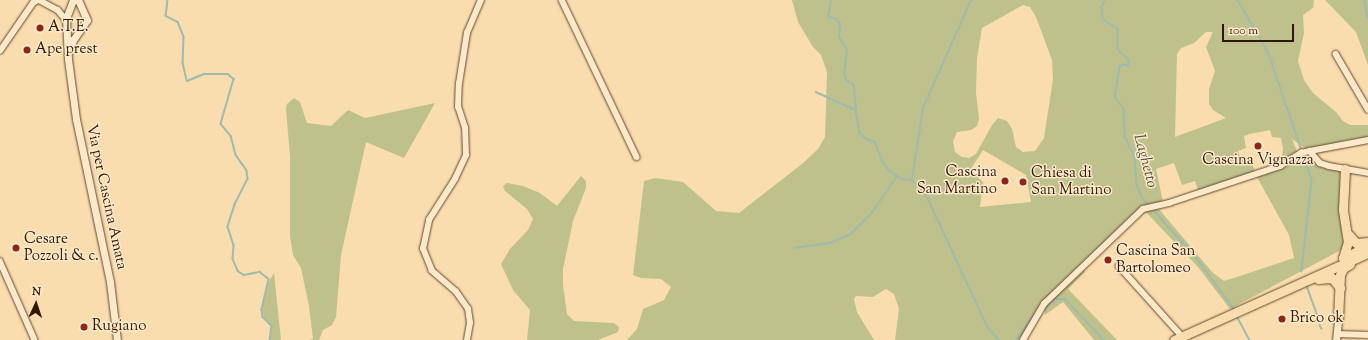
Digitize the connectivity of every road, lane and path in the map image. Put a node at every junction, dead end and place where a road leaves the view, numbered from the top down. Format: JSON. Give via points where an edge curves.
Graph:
{"nodes":[{"id":1,"x":73,"y":0,"type":"edge"},
{"id":2,"x":78,"y":0,"type":"edge"},
{"id":3,"x":480,"y":0,"type":"edge"},
{"id":4,"x":562,"y":0,"type":"edge"},
{"id":5,"x":36,"y":1,"type":"edge"},
{"id":6,"x":58,"y":10,"type":"junction"},
{"id":7,"x":71,"y":10,"type":"junction"},
{"id":8,"x":82,"y":10,"type":"junction"},
{"id":9,"x":67,"y":21,"type":"junction"},
{"id":10,"x":81,"y":28,"type":"junction"},
{"id":11,"x":0,"y":51,"type":"edge"},
{"id":12,"x":1336,"y":54,"type":"dead end"},
{"id":13,"x":68,"y":59,"type":"junction"},
{"id":14,"x":1368,"y":109,"type":"edge"},
{"id":15,"x":1368,"y":140,"type":"edge"},
{"id":16,"x":1310,"y":152,"type":"junction"},
{"id":17,"x":637,"y":157,"type":"dead end"},
{"id":18,"x":1345,"y":168,"type":"junction"},
{"id":19,"x":1368,"y":173,"type":"edge"},
{"id":20,"x":1348,"y":234,"type":"junction"},
{"id":21,"x":1368,"y":242,"type":"edge"},
{"id":22,"x":1368,"y":246,"type":"edge"},
{"id":23,"x":1368,"y":253,"type":"edge"},
{"id":24,"x":1343,"y":258,"type":"junction"},
{"id":25,"x":1357,"y":258,"type":"junction"},
{"id":26,"x":0,"y":261,"type":"edge"},
{"id":27,"x":1119,"y":266,"type":"dead end"},
{"id":28,"x":1297,"y":285,"type":"junction"},
{"id":29,"x":1340,"y":288,"type":"junction"},
{"id":30,"x":1252,"y":303,"type":"junction"},
{"id":31,"x":1338,"y":320,"type":"joint"},
{"id":32,"x":1368,"y":335,"type":"edge"},
{"id":33,"x":1337,"y":337,"type":"edge"},
{"id":34,"x":1178,"y":338,"type":"edge"},
{"id":35,"x":35,"y":340,"type":"edge"},
{"id":36,"x":117,"y":340,"type":"edge"},
{"id":37,"x":468,"y":340,"type":"edge"},
{"id":38,"x":1023,"y":340,"type":"edge"}],
"edges":[{"from":1,"to":7,"type":"street","name":"Via per Cascina Amata"},
{"from":2,"to":8,"type":"street","name":"Via per Cascina Amata"},
{"from":3,"to":37,"type":"street","via":[[467,33],[459,84],[458,107],[465,128],[466,155],[455,179],[429,220],[423,249],[432,271],[456,292],[468,309]]},
{"from":4,"to":17,"type":"street"},
{"from":5,"to":6,"type":"street"},
{"from":5,"to":11,"type":"street"},
{"from":6,"to":7,"type":"street"},
{"from":6,"to":9,"type":"street"},
{"from":7,"to":8,"type":"street"},
{"from":7,"to":9,"type":"street","name":"Via per Cascina Amata"},
{"from":8,"to":10,"type":"street","name":"Via per Cascina Amata","via":[[86,20]]},
{"from":9,"to":10,"type":"street","via":[[75,28]]},
{"from":9,"to":13,"type":"street","name":"Via per Cascina Amata"},
{"from":10,"to":13,"type":"street","name":"Via per Cascina Amata","via":[[71,45]]},
{"from":12,"to":14,"type":"street"},
{"from":13,"to":36,"type":"street","name":"Via per Cascina Amata","via":[[76,119],[110,282]]},
{"from":15,"to":16,"type":"street"},
{"from":16,"to":18,"type":"street","via":[[1324,165]]},
{"from":16,"to":38,"type":"street","via":[[1300,153],[1280,166],[1141,211],[1043,306]]},
{"from":18,"to":19,"type":"street"},
{"from":18,"to":20,"type":"main road","via":[[1343,209]]},
{"from":20,"to":21,"type":"main road","via":[[1356,243]]},
{"from":20,"to":24,"type":"main road"},
{"from":22,"to":24,"type":"main road"},
{"from":23,"to":25,"type":"main road"},
{"from":24,"to":30,"type":"main road"},
{"from":25,"to":28,"type":"main road"},
{"from":25,"to":29,"type":"main road","via":[[1343,268]]},
{"from":26,"to":35,"type":"street"},
{"from":27,"to":34,"type":"street"},
{"from":28,"to":29,"type":"main road","via":[[1328,277]]},
{"from":28,"to":30,"type":"main road"},
{"from":29,"to":31,"type":"main road"},
{"from":30,"to":34,"type":"main road"},
{"from":31,"to":33,"type":"street"},
{"from":32,"to":33,"type":"street"}]}
